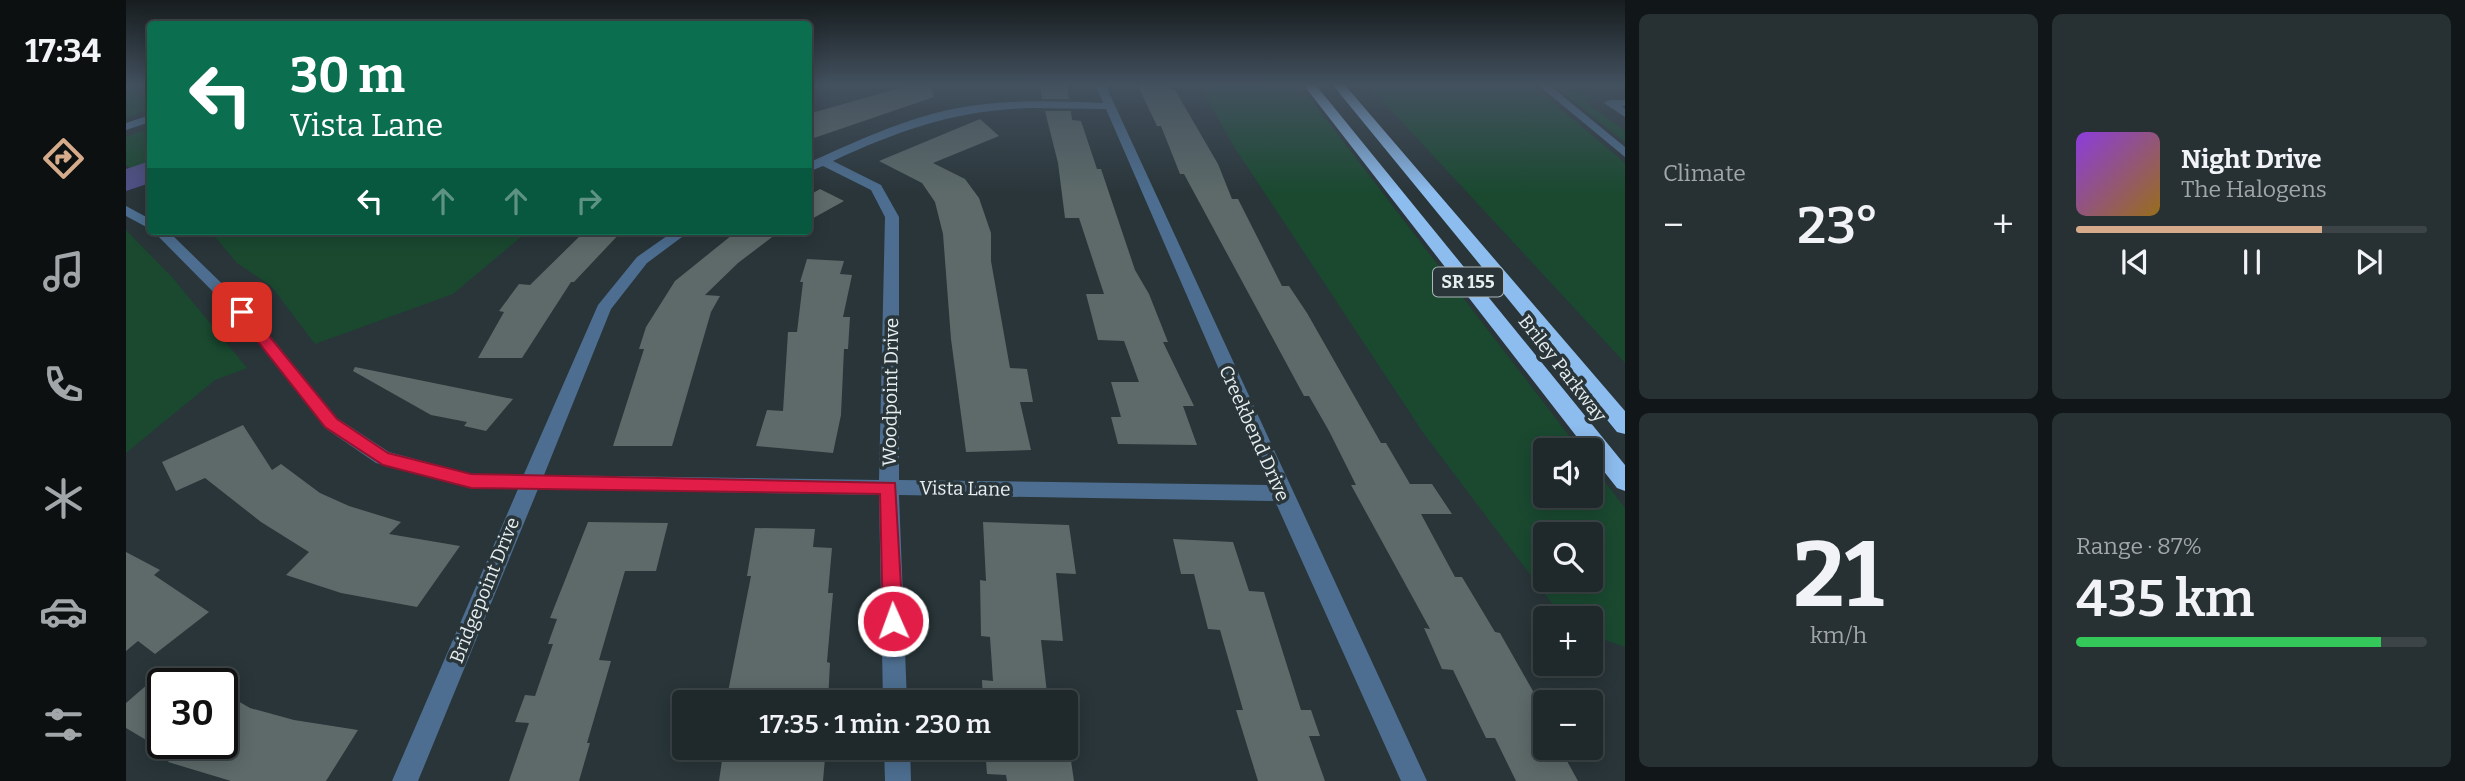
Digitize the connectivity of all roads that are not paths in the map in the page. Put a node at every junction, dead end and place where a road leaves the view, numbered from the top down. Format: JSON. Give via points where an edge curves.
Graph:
{"nodes":[{"id":1,"x":143,"y":120,"type":"edge"},
{"id":2,"x":925,"y":120,"type":"edge"},
{"id":3,"x":1115,"y":120,"type":"edge"},
{"id":4,"x":1338,"y":120,"type":"edge"},
{"id":5,"x":1369,"y":120,"type":"edge"},
{"id":6,"x":1586,"y":120,"type":"edge"},
{"id":7,"x":126,"y":127,"type":"edge"},
{"id":8,"x":1625,"y":153,"type":"edge"},
{"id":9,"x":816,"y":164,"type":"edge"},
{"id":10,"x":126,"y":210,"type":"edge"},
{"id":11,"x":147,"y":223,"type":"edge"},
{"id":12,"x":164,"y":235,"type":"edge"},
{"id":13,"x":677,"y":235,"type":"edge"},
{"id":14,"x":1625,"y":426,"type":"edge"},
{"id":15,"x":529,"y":482,"type":"junction"},
{"id":16,"x":1625,"y":482,"type":"edge"},
{"id":17,"x":889,"y":487,"type":"junction"},
{"id":18,"x":1282,"y":494,"type":"junction"},
{"id":19,"x":895,"y":690,"type":"edge"},
{"id":20,"x":897,"y":760,"type":"edge"},
{"id":21,"x":405,"y":781,"type":"edge"},
{"id":22,"x":898,"y":781,"type":"edge"},
{"id":23,"x":1414,"y":781,"type":"edge"}],
"edges":[{"from":1,"to":7,"type":"street"},
{"from":2,"to":9,"type":"street","via":[[885,132]]},
{"from":3,"to":18,"type":"street","name":"Creekbend Drive"},
{"from":4,"to":16,"type":"highway","name":"Briley Parkway","number":"SR 155"},
{"from":5,"to":14,"type":"highway","name":"Briley Parkway","number":"SR 155"},
{"from":6,"to":8,"type":"street"},
{"from":9,"to":17,"type":"street","name":"Woodpoint Drive","via":[[876,188],[892,217]]},
{"from":10,"to":11,"type":"street"},
{"from":12,"to":15,"type":"street","name":"Vista Lane","via":[[242,312],[331,423],[383,458],[471,481]]},
{"from":13,"to":15,"type":"street","name":"Bridgepoint Drive","via":[[642,260],[604,309]]},
{"from":15,"to":17,"type":"street","name":"Vista Lane"},
{"from":15,"to":21,"type":"street","name":"Bridgepoint Drive"},
{"from":17,"to":18,"type":"street","name":"Vista Lane"},
{"from":17,"to":19,"type":"street","name":"Woodpoint Drive"},
{"from":18,"to":23,"type":"street","name":"Creekbend Drive"},
{"from":20,"to":22,"type":"street"}]}
